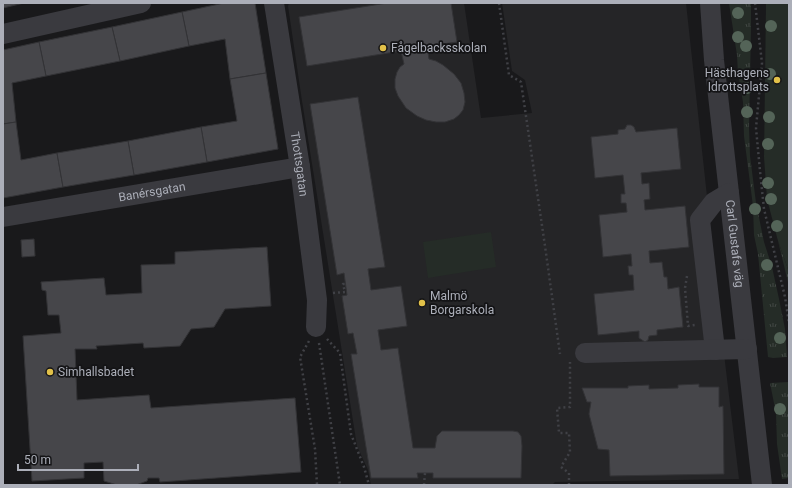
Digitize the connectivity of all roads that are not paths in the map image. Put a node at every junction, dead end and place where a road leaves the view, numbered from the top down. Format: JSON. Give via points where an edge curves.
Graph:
{"nodes":[{"id":1,"x":141,"y":3,"type":"edge"},
{"id":2,"x":274,"y":3,"type":"edge"},
{"id":3,"x":710,"y":3,"type":"edge"},
{"id":4,"x":3,"y":34,"type":"edge"},
{"id":5,"x":300,"y":168,"type":"junction"},
{"id":6,"x":729,"y":193,"type":"junction"},
{"id":7,"x":3,"y":218,"type":"edge"},
{"id":8,"x":316,"y":326,"type":"road end"},
{"id":9,"x":747,"y":349,"type":"junction"},
{"id":10,"x":715,"y":350,"type":"junction"},
{"id":11,"x":578,"y":357,"type":"road end"},
{"id":12,"x":762,"y":485,"type":"edge"}],
"edges":[{"from":1,"to":4,"type":"street"},
{"from":2,"to":5,"type":"street","name":"Thottsgatan"},
{"from":3,"to":6,"type":"street","name":"Carl Gustafs väg"},
{"from":5,"to":7,"type":"street","name":"Banérsgatan"},
{"from":5,"to":8,"type":"street","name":"Thottsgatan","via":[[317,300]]},
{"from":6,"to":9,"type":"street","name":"Carl Gustafs väg"},
{"from":6,"to":10,"type":"street","via":[[714,202],[700,220]]},
{"from":9,"to":10,"type":"street"},
{"from":9,"to":12,"type":"street","name":"Carl Gustafs väg"},
{"from":10,"to":11,"type":"street"}]}
